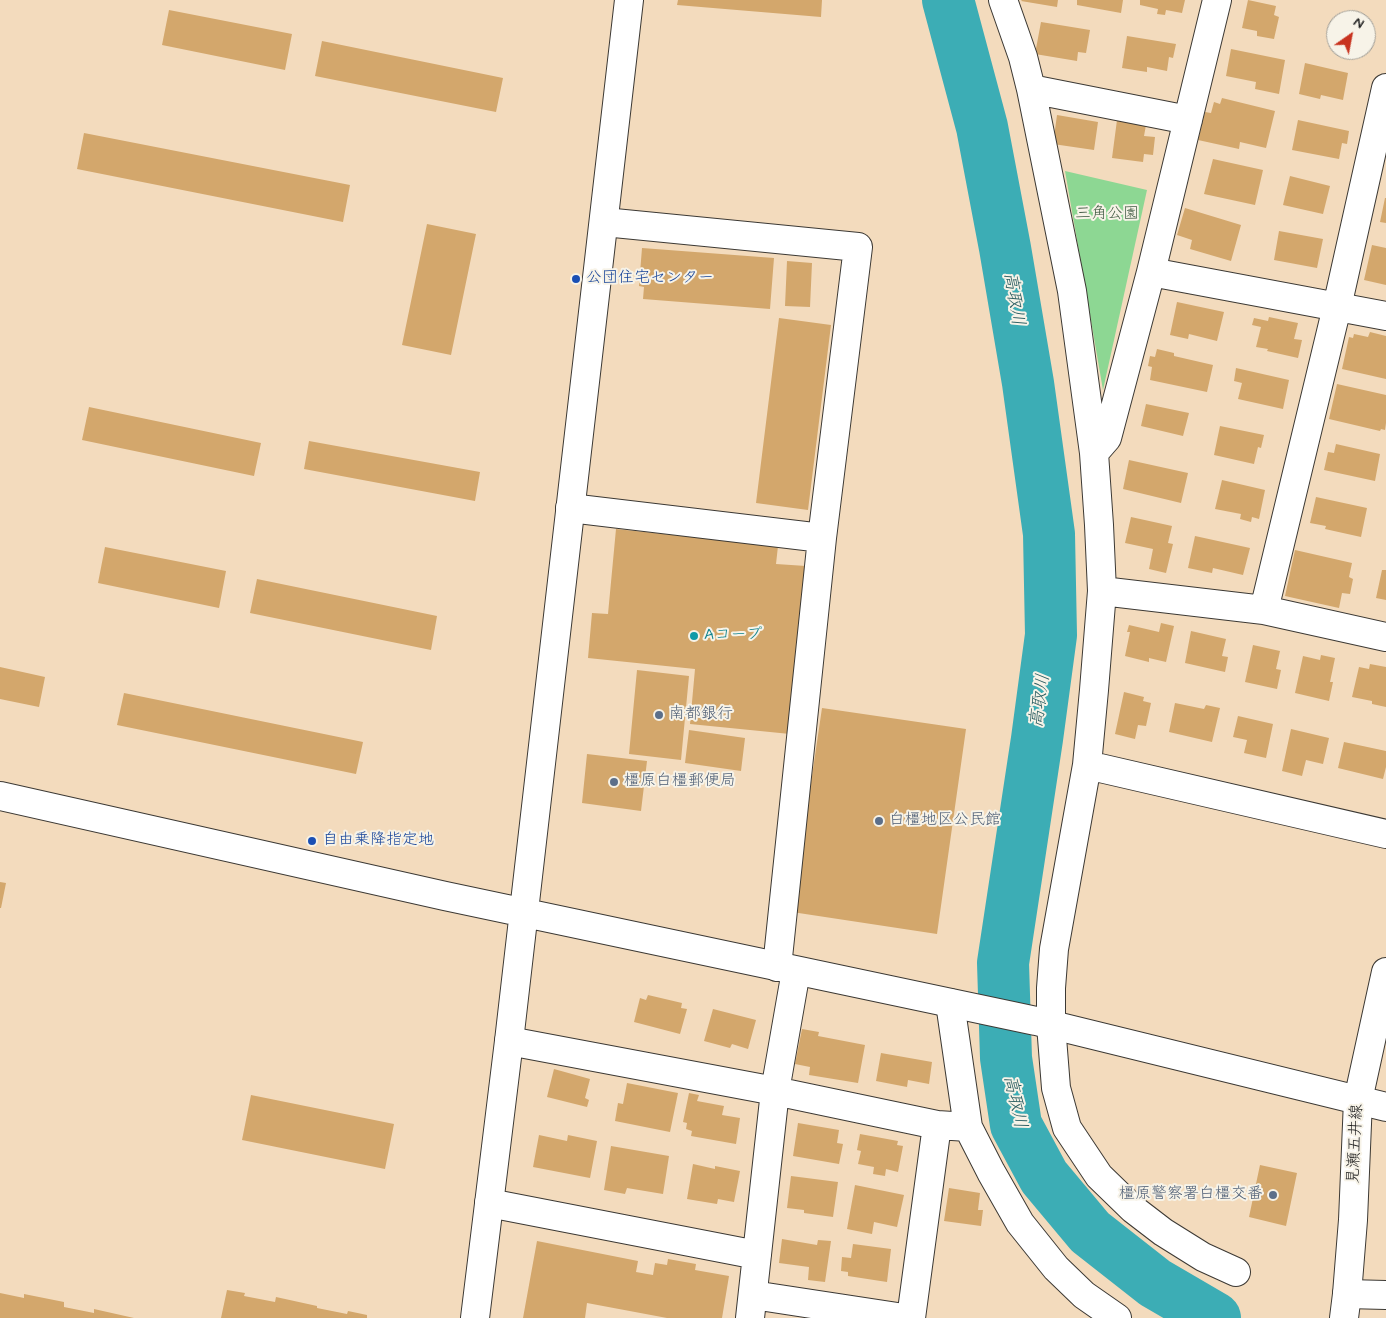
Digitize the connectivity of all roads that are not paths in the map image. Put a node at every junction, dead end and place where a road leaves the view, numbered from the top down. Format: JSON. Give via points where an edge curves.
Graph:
{"nodes":[{"id":1,"x":629,"y":0,"type":"edge"},
{"id":2,"x":1003,"y":0,"type":"edge"},
{"id":3,"x":1217,"y":0,"type":"edge"},
{"id":4,"x":1386,"y":88,"type":"edge"},
{"id":5,"x":1031,"y":89,"type":"junction"},
{"id":6,"x":1188,"y":120,"type":"junction"},
{"id":7,"x":604,"y":222,"type":"junction"},
{"id":8,"x":1151,"y":272,"type":"junction"},
{"id":9,"x":1337,"y":306,"type":"junction"},
{"id":10,"x":1386,"y":316,"type":"edge"},
{"id":11,"x":1094,"y":453,"type":"junction"},
{"id":12,"x":570,"y":508,"type":"junction"},
{"id":13,"x":822,"y":538,"type":"junction"},
{"id":14,"x":1102,"y":592,"type":"junction"},
{"id":15,"x":1264,"y":610,"type":"junction"},
{"id":16,"x":1386,"y":637,"type":"edge"},
{"id":17,"x":1087,"y":765,"type":"junction"},
{"id":18,"x":0,"y":796,"type":"edge"},
{"id":19,"x":1386,"y":834,"type":"edge"},
{"id":20,"x":523,"y":912,"type":"junction"},
{"id":21,"x":786,"y":969,"type":"junction"},
{"id":22,"x":1386,"y":972,"type":"edge"},
{"id":23,"x":958,"y":1005,"type":"junction"},
{"id":24,"x":1044,"y":1023,"type":"junction"},
{"id":25,"x":509,"y":1041,"type":"junction"},
{"id":26,"x":775,"y":1091,"type":"junction"},
{"id":27,"x":1358,"y":1100,"type":"junction"},
{"id":28,"x":1386,"y":1107,"type":"edge"},
{"id":29,"x":938,"y":1125,"type":"junction"},
{"id":30,"x":968,"y":1128,"type":"junction"},
{"id":31,"x":489,"y":1202,"type":"junction"},
{"id":32,"x":757,"y":1255,"type":"junction"},
{"id":33,"x":1236,"y":1272,"type":"dead end"},
{"id":34,"x":1386,"y":1295,"type":"edge"},
{"id":35,"x":1346,"y":1306,"type":"edge"},
{"id":36,"x":751,"y":1307,"type":"edge"},
{"id":37,"x":474,"y":1318,"type":"edge"},
{"id":38,"x":904,"y":1318,"type":"edge"},
{"id":39,"x":911,"y":1318,"type":"edge"},
{"id":40,"x":1117,"y":1318,"type":"edge"}],
"edges":[{"from":1,"to":7,"type":"street"},
{"from":2,"to":5,"type":"street"},
{"from":3,"to":6,"type":"street"},
{"from":4,"to":9,"type":"street"},
{"from":5,"to":6,"type":"street"},
{"from":5,"to":11,"type":"street","via":[[1072,291]]},
{"from":6,"to":8,"type":"street"},
{"from":7,"to":12,"type":"street"},
{"from":7,"to":13,"type":"street","via":[[858,247]]},
{"from":8,"to":9,"type":"street"},
{"from":8,"to":11,"type":"street","via":[[1107,438]]},
{"from":9,"to":10,"type":"street"},
{"from":9,"to":15,"type":"street"},
{"from":11,"to":14,"type":"street"},
{"from":12,"to":13,"type":"street"},
{"from":12,"to":20,"type":"street"},
{"from":13,"to":21,"type":"street"},
{"from":14,"to":15,"type":"street"},
{"from":14,"to":17,"type":"street"},
{"from":15,"to":16,"type":"street"},
{"from":17,"to":19,"type":"street"},
{"from":17,"to":24,"type":"street"},
{"from":18,"to":20,"type":"street"},
{"from":20,"to":21,"type":"street"},
{"from":20,"to":25,"type":"street"},
{"from":21,"to":23,"type":"street"},
{"from":21,"to":26,"type":"street"},
{"from":22,"to":27,"type":"street","name":"見瀬五井線"},
{"from":23,"to":24,"type":"street"},
{"from":23,"to":30,"type":"street"},
{"from":24,"to":27,"type":"street"},
{"from":24,"to":33,"type":"street","via":[[1067,1128],[1098,1176],[1162,1232]]},
{"from":25,"to":26,"type":"street"},
{"from":25,"to":31,"type":"street"},
{"from":26,"to":29,"type":"street"},
{"from":26,"to":32,"type":"street"},
{"from":27,"to":28,"type":"street"},
{"from":27,"to":35,"type":"street","name":"見瀬五井線"},
{"from":29,"to":30,"type":"street"},
{"from":29,"to":39,"type":"street"},
{"from":30,"to":40,"type":"street","via":[[1020,1223],[1056,1268],[1084,1295]]},
{"from":31,"to":32,"type":"street"},
{"from":31,"to":37,"type":"street"},
{"from":32,"to":36,"type":"street"},
{"from":34,"to":35,"type":"street"},
{"from":36,"to":38,"type":"street"}]}
